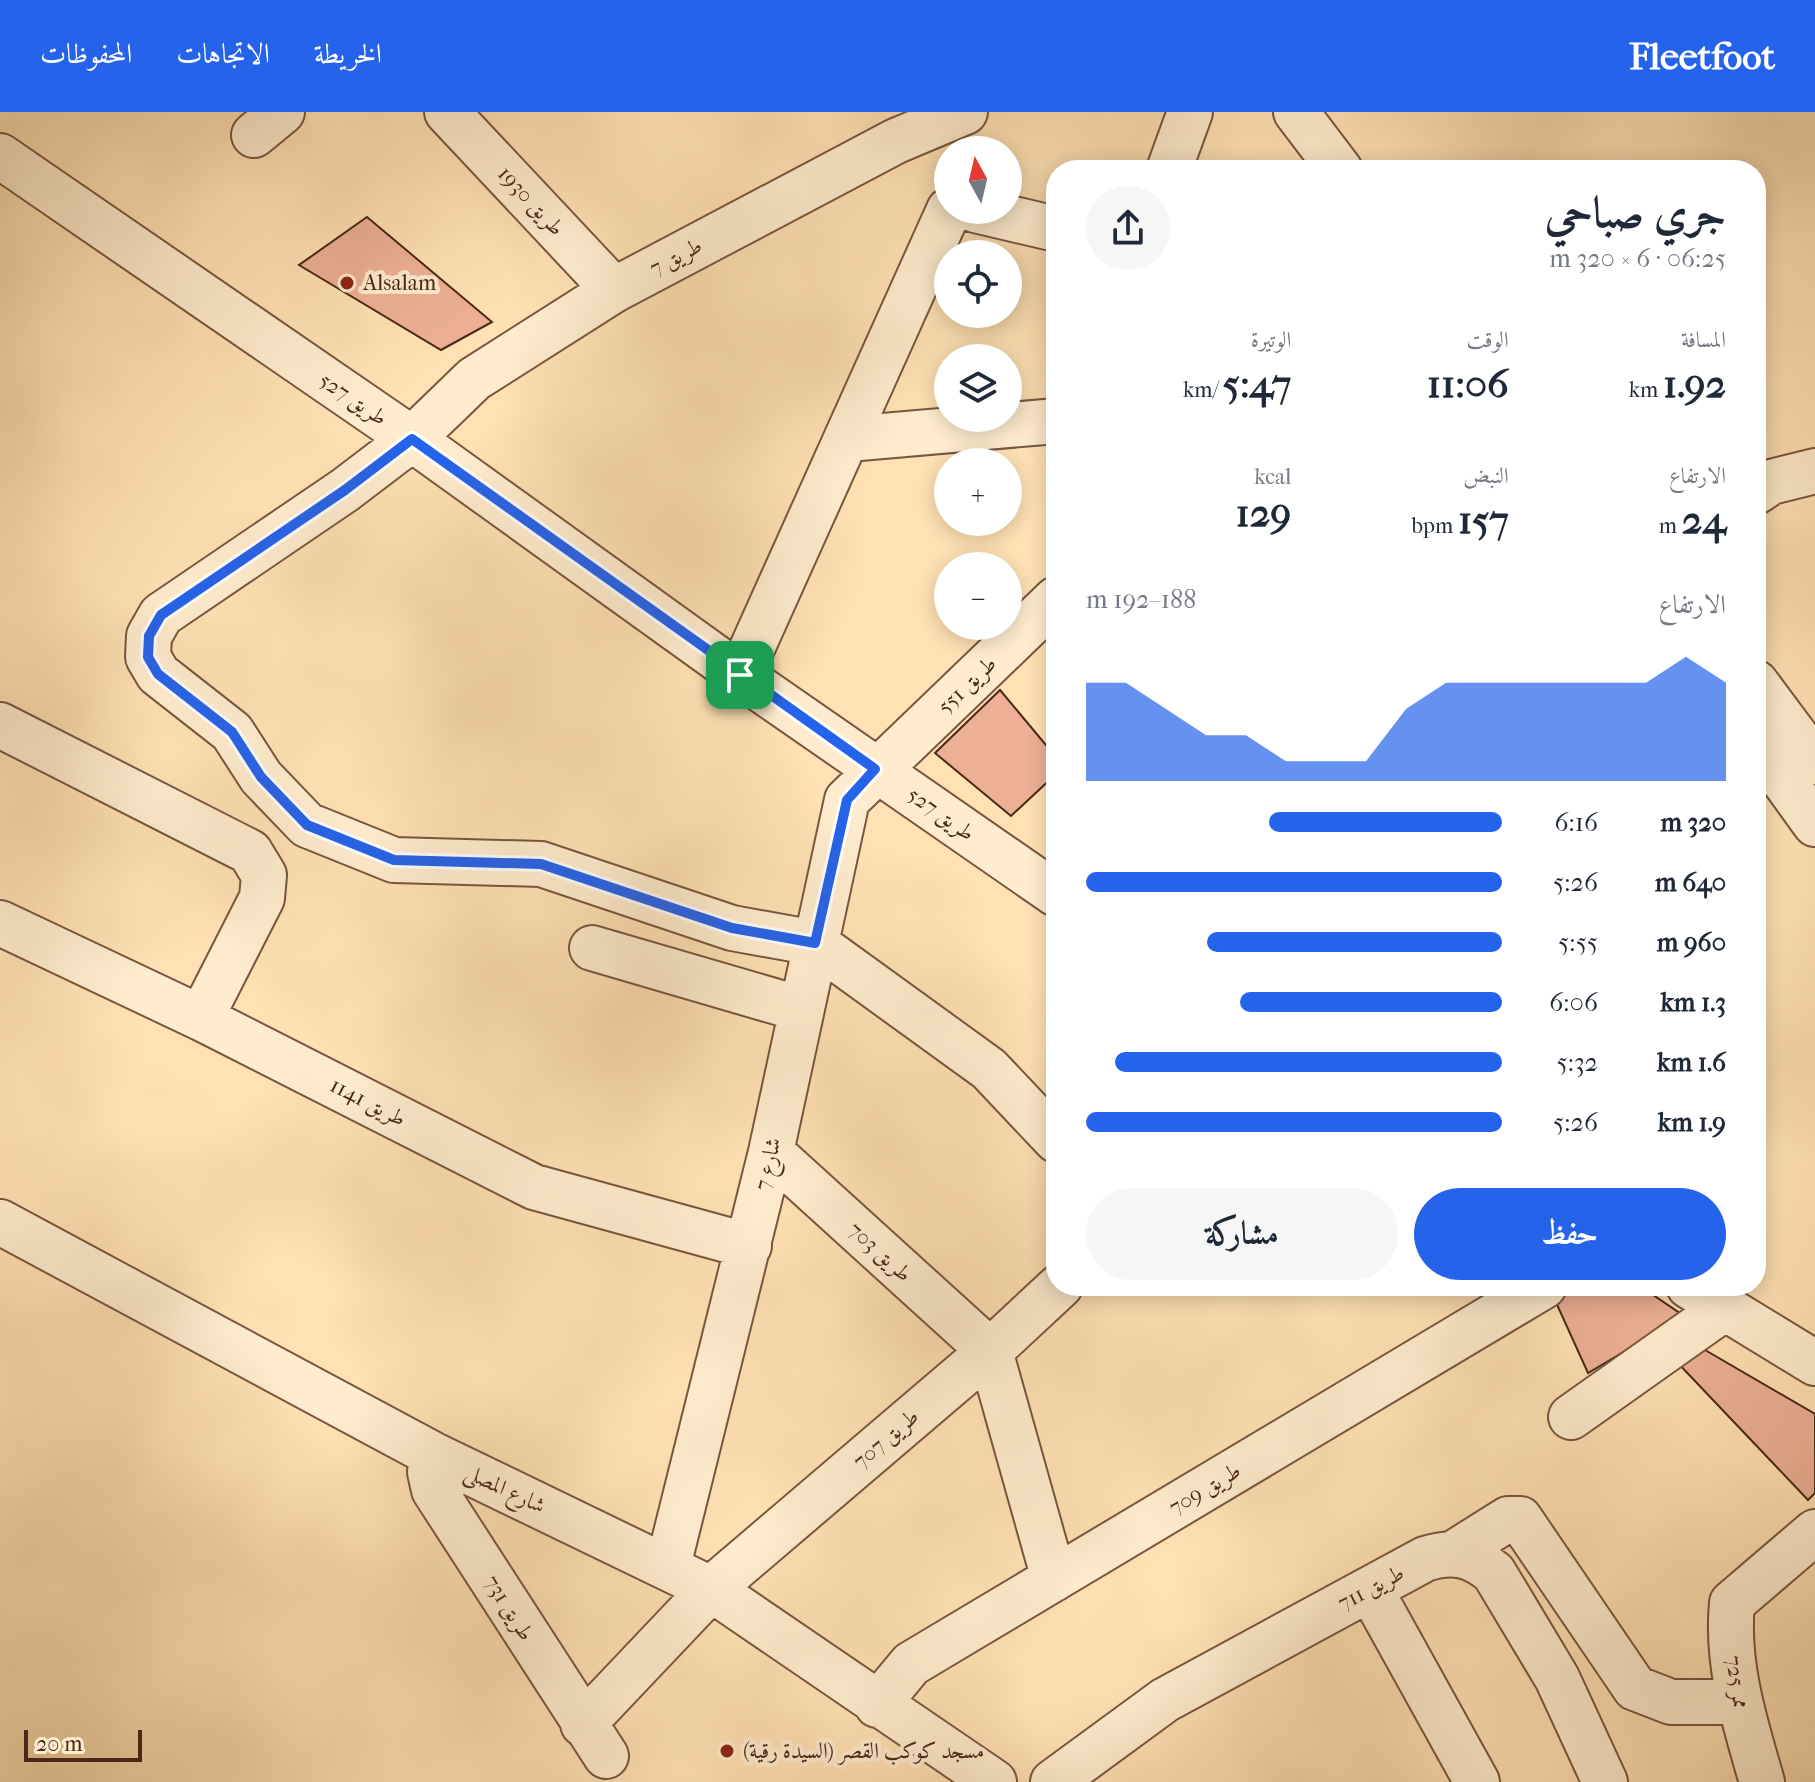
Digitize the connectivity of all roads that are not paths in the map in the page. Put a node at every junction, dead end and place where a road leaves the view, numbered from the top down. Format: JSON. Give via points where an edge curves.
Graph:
{"nodes":[{"id":1,"x":447,"y":112,"type":"edge"},
{"id":2,"x":965,"y":112,"type":"edge"},
{"id":3,"x":973,"y":112,"type":"edge"},
{"id":4,"x":1190,"y":112,"type":"edge"},
{"id":5,"x":1296,"y":112,"type":"edge"},
{"id":6,"x":967,"y":136,"type":"edge"},
{"id":7,"x":0,"y":156,"type":"edge"},
{"id":8,"x":1173,"y":160,"type":"edge"},
{"id":9,"x":1332,"y":160,"type":"edge"},
{"id":10,"x":1022,"y":221,"type":"edge"},
{"id":11,"x":943,"y":224,"type":"edge"},
{"id":12,"x":1046,"y":227,"type":"edge"},
{"id":13,"x":614,"y":290,"type":"junction"},
{"id":14,"x":1046,"y":422,"type":"edge"},
{"id":15,"x":412,"y":439,"type":"junction"},
{"id":16,"x":848,"y":439,"type":"junction"},
{"id":17,"x":1815,"y":471,"type":"edge"},
{"id":18,"x":1766,"y":485,"type":"edge"},
{"id":19,"x":1046,"y":608,"type":"edge"},
{"id":20,"x":740,"y":675,"type":"junction"},
{"id":21,"x":1766,"y":696,"type":"edge"},
{"id":22,"x":0,"y":725,"type":"edge"},
{"id":23,"x":1766,"y":756,"type":"edge"},
{"id":24,"x":1815,"y":762,"type":"edge"},
{"id":25,"x":875,"y":769,"type":"junction"},
{"id":26,"x":1815,"y":824,"type":"edge"},
{"id":27,"x":1046,"y":887,"type":"edge"},
{"id":28,"x":0,"y":923,"type":"edge"},
{"id":29,"x":815,"y":943,"type":"junction"},
{"id":30,"x":592,"y":948,"type":"dead end"},
{"id":31,"x":801,"y":1009,"type":"junction"},
{"id":32,"x":201,"y":1018,"type":"junction"},
{"id":33,"x":1046,"y":1129,"type":"edge"},
{"id":34,"x":771,"y":1152,"type":"junction"},
{"id":35,"x":0,"y":1222,"type":"edge"},
{"id":36,"x":749,"y":1246,"type":"junction"},
{"id":37,"x":1049,"y":1296,"type":"edge"},
{"id":38,"x":1527,"y":1296,"type":"edge"},
{"id":39,"x":1707,"y":1297,"type":"edge"},
{"id":40,"x":990,"y":1351,"type":"junction"},
{"id":41,"x":1815,"y":1363,"type":"edge"},
{"id":42,"x":1571,"y":1417,"type":"dead end"},
{"id":43,"x":432,"y":1454,"type":"junction"},
{"id":44,"x":1815,"y":1532,"type":"edge"},
{"id":45,"x":1454,"y":1553,"type":"junction"},
{"id":46,"x":668,"y":1566,"type":"junction"},
{"id":47,"x":1054,"y":1579,"type":"junction"},
{"id":48,"x":711,"y":1589,"type":"junction"},
{"id":49,"x":1370,"y":1589,"type":"junction"},
{"id":50,"x":1738,"y":1702,"type":"junction"},
{"id":51,"x":877,"y":1705,"type":"junction"},
{"id":52,"x":594,"y":1740,"type":"joint"},
{"id":53,"x":994,"y":1782,"type":"edge"},
{"id":54,"x":1053,"y":1782,"type":"edge"},
{"id":55,"x":1477,"y":1782,"type":"edge"},
{"id":56,"x":1605,"y":1782,"type":"edge"},
{"id":57,"x":1762,"y":1782,"type":"edge"}],
"edges":[{"from":1,"to":13,"type":"street","name":"طريق 1930"},
{"from":2,"to":13,"type":"street","name":"طريق 7","via":[[896,141]]},
{"from":3,"to":6,"type":"street"},
{"from":4,"to":8,"type":"street"},
{"from":5,"to":9,"type":"street"},
{"from":7,"to":15,"type":"street","name":"طريق 527"},
{"from":10,"to":12,"type":"street"},
{"from":11,"to":16,"type":"street"},
{"from":13,"to":15,"type":"street","name":"طريق 7","via":[[474,379]]},
{"from":14,"to":16,"type":"street"},
{"from":15,"to":20,"type":"street","name":"طريق 527"},
{"from":15,"to":29,"type":"street","name":"طريق 7","via":[[161,615],[149,636],[148,657],[158,674],[232,732],[261,777],[307,825],[394,860],[541,864],[732,928]]},
{"from":16,"to":20,"type":"street"},
{"from":17,"to":18,"type":"street"},
{"from":19,"to":25,"type":"street","name":"طريق 551"},
{"from":20,"to":25,"type":"street","name":"طريق 527"},
{"from":21,"to":24,"type":"street"},
{"from":22,"to":32,"type":"street","via":[[250,852],[264,875],[262,898]]},
{"from":23,"to":26,"type":"street"},
{"from":25,"to":27,"type":"street","name":"طريق 527"},
{"from":25,"to":29,"type":"street","name":"شارع 7","via":[[847,800]]},
{"from":28,"to":32,"type":"street","name":"طريق 1141"},
{"from":29,"to":31,"type":"street","name":"شارع 7"},
{"from":29,"to":33,"type":"street","via":[[989,1069]]},
{"from":30,"to":31,"type":"street"},
{"from":31,"to":34,"type":"street","name":"شارع 7"},
{"from":32,"to":36,"type":"street","name":"طريق 1141","via":[[534,1187]]},
{"from":34,"to":36,"type":"street","name":"شارع 7"},
{"from":34,"to":40,"type":"street","name":"طريق 703"},
{"from":35,"to":43,"type":"street","name":"شارع المصلى"},
{"from":36,"to":46,"type":"street","name":"شارع 7"},
{"from":37,"to":40,"type":"street","name":"طريق 707"},
{"from":38,"to":47,"type":"street","name":"طريق 709"},
{"from":39,"to":41,"type":"street"},
{"from":39,"to":42,"type":"street"},
{"from":40,"to":47,"type":"street"},
{"from":40,"to":48,"type":"street","name":"طريق 707"},
{"from":43,"to":46,"type":"street","name":"شارع المصلى"},
{"from":43,"to":52,"type":"street","name":"طريق 731","via":[[434,1490]]},
{"from":44,"to":50,"type":"street","name":"ممر 725","via":[[1732,1603],[1729,1630]]},
{"from":45,"to":49,"type":"street","name":"طريق 711","via":[[1425,1559]]},
{"from":45,"to":50,"type":"street","name":"طريق 711","via":[[1508,1519],[1520,1519],[1635,1688],[1671,1702]]},
{"from":45,"to":56,"type":"street","via":[[1483,1563],[1494,1573],[1557,1678]]},
{"from":46,"to":48,"type":"street","name":"شارع المصلى"},
{"from":47,"to":51,"type":"street","name":"طريق 709","via":[[911,1664]]},
{"from":48,"to":51,"type":"street","name":"شارع المصلى"},
{"from":48,"to":52,"type":"street","name":"طريق 707"},
{"from":49,"to":54,"type":"street","name":"طريق 711","via":[[1165,1700]]},
{"from":49,"to":55,"type":"street"},
{"from":50,"to":57,"type":"street","name":"ممر 725"},
{"from":51,"to":53,"type":"street","name":"شارع المصلى"}]}
